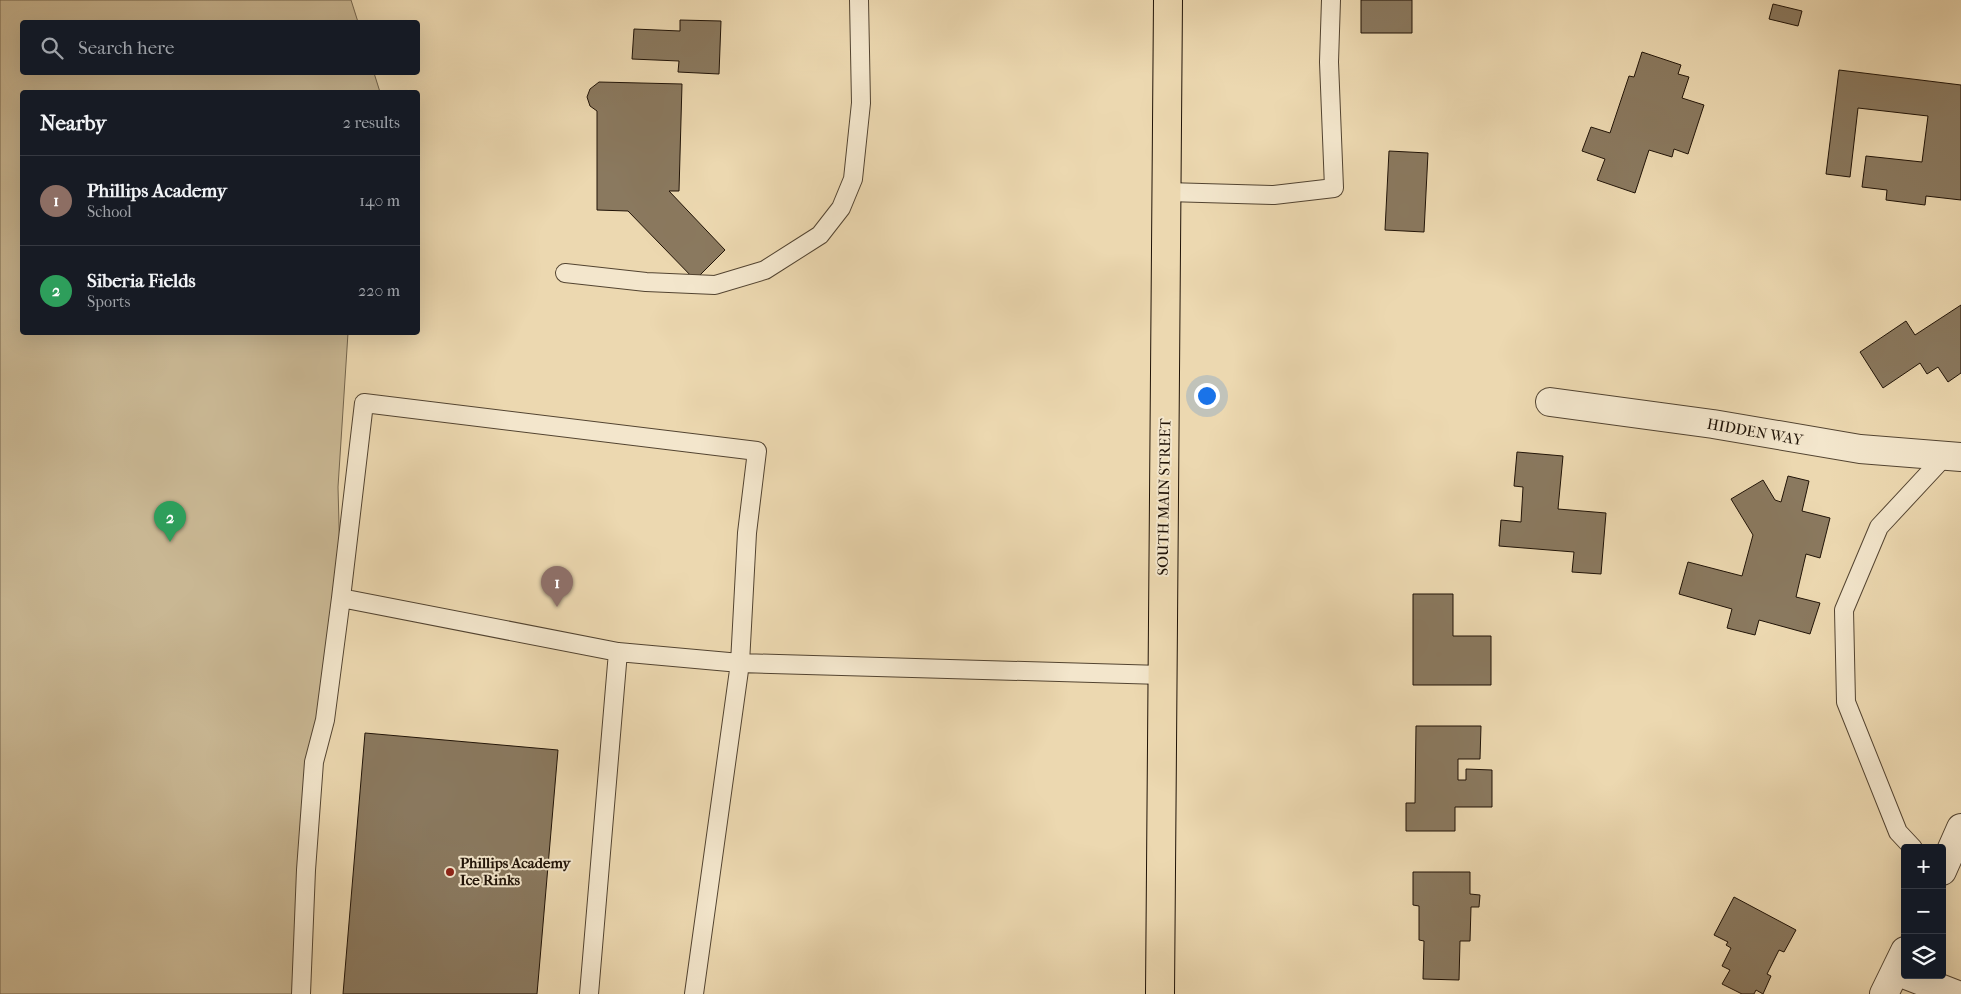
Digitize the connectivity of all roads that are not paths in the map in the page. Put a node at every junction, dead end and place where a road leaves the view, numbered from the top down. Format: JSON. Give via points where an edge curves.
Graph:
{"nodes":[{"id":1,"x":859,"y":0,"type":"edge"},
{"id":2,"x":1168,"y":0,"type":"edge"},
{"id":3,"x":1331,"y":0,"type":"edge"},
{"id":4,"x":1166,"y":192,"type":"junction"},
{"id":5,"x":565,"y":274,"type":"dead end"},
{"id":6,"x":1550,"y":402,"type":"dead end"},
{"id":7,"x":1953,"y":456,"type":"edge"},
{"id":8,"x":341,"y":598,"type":"junction"},
{"id":9,"x":618,"y":652,"type":"junction"},
{"id":10,"x":740,"y":663,"type":"junction"},
{"id":11,"x":1162,"y":675,"type":"junction"},
{"id":12,"x":1961,"y":828,"type":"edge"},
{"id":13,"x":1909,"y":844,"type":"edge"},
{"id":14,"x":1946,"y":862,"type":"edge"},
{"id":15,"x":1899,"y":973,"type":"edge"},
{"id":16,"x":301,"y":994,"type":"edge"},
{"id":17,"x":589,"y":994,"type":"edge"},
{"id":18,"x":694,"y":994,"type":"edge"},
{"id":19,"x":1160,"y":994,"type":"edge"},
{"id":20,"x":1956,"y":994,"type":"edge"}],
"edges":[{"from":1,"to":5,"type":"lane","via":[[861,103],[854,179],[841,208],[820,235],[765,270],[715,286]]},
{"from":2,"to":4,"type":"main road","name":"SOUTH MAIN STREET"},
{"from":3,"to":4,"type":"lane","via":[[1329,62],[1334,188],[1274,195]]},
{"from":4,"to":11,"type":"main road","name":"SOUTH MAIN STREET"},
{"from":6,"to":7,"type":"street","name":"HIDDEN WAY","via":[[1713,424],[1860,449]]},
{"from":7,"to":13,"type":"lane","via":[[1879,527],[1844,610],[1846,702],[1898,832]]},
{"from":8,"to":9,"type":"lane"},
{"from":8,"to":10,"type":"lane","via":[[364,403],[757,451],[747,533]]},
{"from":8,"to":16,"type":"lane","via":[[325,720],[314,762]]},
{"from":9,"to":10,"type":"lane"},
{"from":9,"to":17,"type":"lane"},
{"from":10,"to":11,"type":"lane"},
{"from":10,"to":18,"type":"lane"},
{"from":11,"to":19,"type":"main road","name":"SOUTH MAIN STREET"},
{"from":12,"to":14,"type":"street"},
{"from":15,"to":20,"type":"street"}]}
